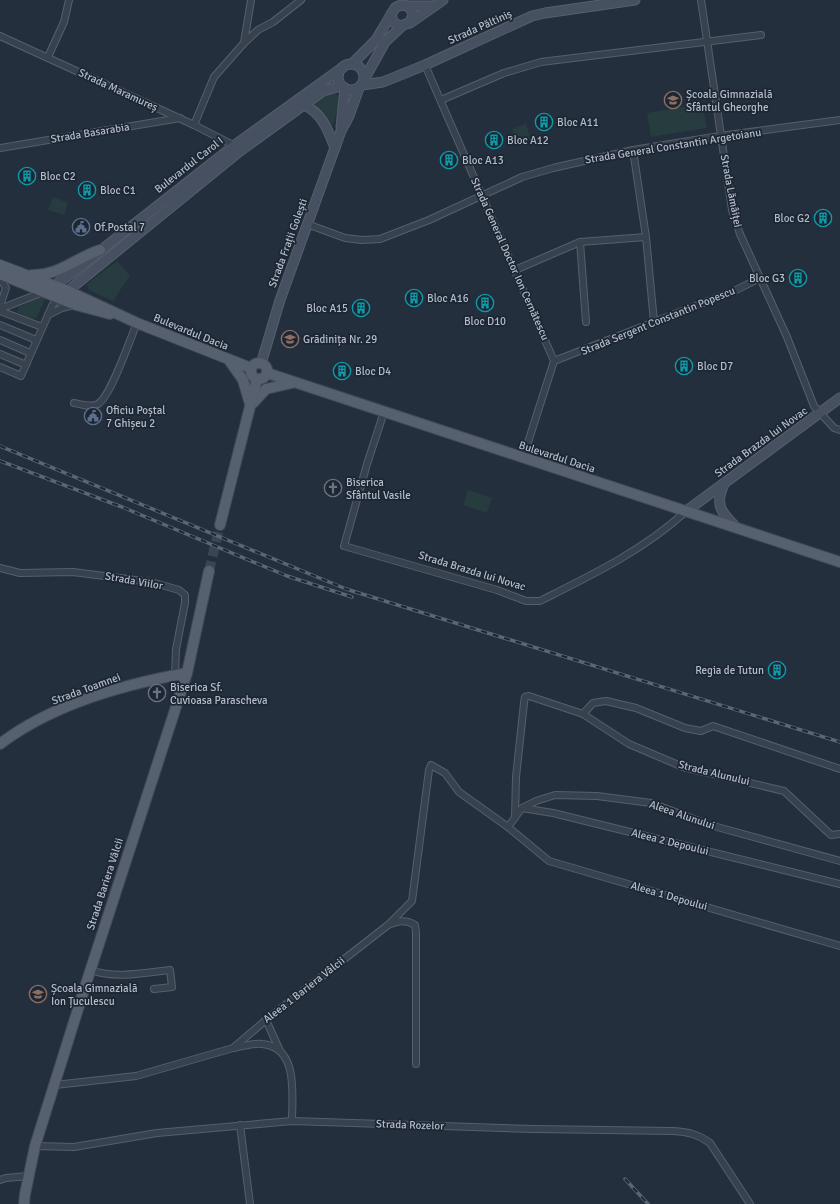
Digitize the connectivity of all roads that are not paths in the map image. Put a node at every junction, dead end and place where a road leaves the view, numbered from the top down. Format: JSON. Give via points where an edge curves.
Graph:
{"nodes":[{"id":1,"x":69,"y":0,"type":"edge"},
{"id":2,"x":251,"y":0,"type":"edge"},
{"id":3,"x":301,"y":0,"type":"edge"},
{"id":4,"x":395,"y":0,"type":"edge"},
{"id":5,"x":443,"y":0,"type":"edge"},
{"id":6,"x":635,"y":0,"type":"edge"},
{"id":7,"x":701,"y":0,"type":"edge"},
{"id":8,"x":406,"y":4,"type":"edge"},
{"id":9,"x":434,"y":6,"type":"junction"},
{"id":10,"x":392,"y":12,"type":"junction"},
{"id":11,"x":406,"y":25,"type":"junction"},
{"id":12,"x":761,"y":35,"type":"dead end"},
{"id":13,"x":0,"y":36,"type":"edge"},
{"id":14,"x":707,"y":40,"type":"junction"},
{"id":15,"x":244,"y":43,"type":"junction"},
{"id":16,"x":48,"y":57,"type":"junction"},
{"id":17,"x":352,"y":64,"type":"junction"},
{"id":18,"x":425,"y":65,"type":"junction"},
{"id":19,"x":342,"y":68,"type":"junction"},
{"id":20,"x":362,"y":84,"type":"junction"},
{"id":21,"x":343,"y":87,"type":"junction"},
{"id":22,"x":441,"y":100,"type":"junction"},
{"id":23,"x":304,"y":104,"type":"junction"},
{"id":24,"x":180,"y":118,"type":"junction"},
{"id":25,"x":840,"y":120,"type":"edge"},
{"id":26,"x":194,"y":125,"type":"junction"},
{"id":27,"x":341,"y":131,"type":"junction"},
{"id":28,"x":720,"y":136,"type":"junction"},
{"id":29,"x":0,"y":148,"type":"edge"},
{"id":30,"x":238,"y":148,"type":"junction"},
{"id":31,"x":335,"y":148,"type":"junction"},
{"id":32,"x":633,"y":150,"type":"junction"},
{"id":33,"x":482,"y":195,"type":"junction"},
{"id":34,"x":308,"y":224,"type":"junction"},
{"id":35,"x":646,"y":237,"type":"junction"},
{"id":36,"x":580,"y":242,"type":"junction"},
{"id":37,"x":100,"y":250,"type":"junction"},
{"id":38,"x":0,"y":265,"type":"edge"},
{"id":39,"x":515,"y":270,"type":"junction"},
{"id":40,"x":0,"y":274,"type":"edge"},
{"id":41,"x":24,"y":274,"type":"junction"},
{"id":42,"x":0,"y":278,"type":"edge"},
{"id":43,"x":760,"y":278,"type":"junction"},
{"id":44,"x":55,"y":285,"type":"junction"},
{"id":45,"x":68,"y":291,"type":"junction"},
{"id":46,"x":43,"y":292,"type":"junction"},
{"id":47,"x":58,"y":298,"type":"junction"},
{"id":48,"x":76,"y":305,"type":"junction"},
{"id":49,"x":0,"y":306,"type":"edge"},
{"id":50,"x":0,"y":310,"type":"edge"},
{"id":51,"x":48,"y":315,"type":"junction"},
{"id":52,"x":122,"y":317,"type":"junction"},
{"id":53,"x":586,"y":322,"type":"dead end"},
{"id":54,"x":654,"y":322,"type":"junction"},
{"id":55,"x":137,"y":323,"type":"junction"},
{"id":56,"x":0,"y":325,"type":"edge"},
{"id":57,"x":42,"y":327,"type":"junction"},
{"id":58,"x":0,"y":340,"type":"edge"},
{"id":59,"x":36,"y":340,"type":"junction"},
{"id":60,"x":30,"y":353,"type":"junction"},
{"id":61,"x":0,"y":354,"type":"edge"},
{"id":62,"x":229,"y":360,"type":"junction"},
{"id":63,"x":554,"y":361,"type":"junction"},
{"id":64,"x":261,"y":364,"type":"junction"},
{"id":65,"x":26,"y":365,"type":"junction"},
{"id":66,"x":0,"y":367,"type":"edge"},
{"id":67,"x":252,"y":368,"type":"junction"},
{"id":68,"x":267,"y":373,"type":"junction"},
{"id":69,"x":257,"y":379,"type":"junction"},
{"id":70,"x":295,"y":383,"type":"junction"},
{"id":71,"x":840,"y":398,"type":"edge"},
{"id":72,"x":74,"y":403,"type":"dead end"},
{"id":73,"x":251,"y":407,"type":"junction"},
{"id":74,"x":384,"y":412,"type":"junction"},
{"id":75,"x":821,"y":413,"type":"junction"},
{"id":76,"x":840,"y":430,"type":"edge"},
{"id":77,"x":523,"y":458,"type":"junction"},
{"id":78,"x":724,"y":483,"type":"junction"},
{"id":79,"x":686,"y":512,"type":"junction"},
{"id":80,"x":220,"y":525,"type":"tunnel mouth"},
{"id":81,"x":738,"y":529,"type":"junction"},
{"id":82,"x":840,"y":562,"type":"edge"},
{"id":83,"x":0,"y":568,"type":"edge"},
{"id":84,"x":209,"y":571,"type":"tunnel mouth"},
{"id":85,"x":187,"y":673,"type":"junction"},
{"id":86,"x":175,"y":675,"type":"junction"},
{"id":87,"x":583,"y":714,"type":"junction"},
{"id":88,"x":0,"y":744,"type":"edge"},
{"id":89,"x":840,"y":769,"type":"edge"},
{"id":90,"x":522,"y":808,"type":"junction"},
{"id":91,"x":515,"y":817,"type":"junction"},
{"id":92,"x":508,"y":827,"type":"junction"},
{"id":93,"x":840,"y":834,"type":"edge"},
{"id":94,"x":840,"y":861,"type":"edge"},
{"id":95,"x":840,"y":884,"type":"edge"},
{"id":96,"x":388,"y":925,"type":"junction"},
{"id":97,"x":840,"y":946,"type":"edge"},
{"id":98,"x":90,"y":970,"type":"junction"},
{"id":99,"x":154,"y":989,"type":"dead end"},
{"id":100,"x":266,"y":1020,"type":"junction"},
{"id":101,"x":233,"y":1048,"type":"junction"},
{"id":102,"x":281,"y":1052,"type":"junction"},
{"id":103,"x":416,"y":1064,"type":"dead end"},
{"id":104,"x":55,"y":1085,"type":"junction"},
{"id":105,"x":292,"y":1121,"type":"junction"},
{"id":106,"x":240,"y":1125,"type":"junction"},
{"id":107,"x":35,"y":1146,"type":"junction"},
{"id":108,"x":28,"y":1176,"type":"junction"},
{"id":109,"x":0,"y":1180,"type":"edge"},
{"id":110,"x":24,"y":1204,"type":"edge"},
{"id":111,"x":250,"y":1204,"type":"edge"},
{"id":112,"x":750,"y":1204,"type":"edge"}],
"edges":[{"from":1,"to":16,"type":"street","via":[[64,22]]},
{"from":2,"to":15,"type":"street"},
{"from":3,"to":15,"type":"street"},
{"from":4,"to":10,"type":"street"},
{"from":5,"to":9,"type":"street"},
{"from":6,"to":18,"type":"street","name":"Strada Păltiniș","via":[[532,16]]},
{"from":7,"to":14,"type":"street","name":"Strada Lămâiței"},
{"from":8,"to":9,"type":"street"},
{"from":8,"to":10,"type":"street","via":[[400,5]]},
{"from":8,"to":11,"type":"street","via":[[412,12],[412,20]]},
{"from":9,"to":11,"type":"street"},
{"from":10,"to":11,"type":"street","via":[[393,22]]},
{"from":10,"to":17,"type":"street","via":[[376,40]]},
{"from":11,"to":20,"type":"street","name":"Strada Frații Golești","via":[[386,42]]},
{"from":12,"to":14,"type":"street"},
{"from":13,"to":16,"type":"street","name":"Strada Maramureș"},
{"from":14,"to":22,"type":"street","via":[[526,65]]},
{"from":14,"to":28,"type":"street","name":"Strada Lămâiței"},
{"from":15,"to":26,"type":"street","via":[[214,77]]},
{"from":16,"to":24,"type":"street","name":"Strada Maramureș"},
{"from":17,"to":19,"type":"street"},
{"from":17,"to":20,"type":"street","via":[[360,67]]},
{"from":18,"to":20,"type":"street","name":"Strada Păltiniș","via":[[383,82]]},
{"from":18,"to":22,"type":"street","name":"Strada General Doctor Ion Cernătescu"},
{"from":19,"to":21,"type":"street","via":[[338,77]]},
{"from":19,"to":30,"type":"street","name":"Bulevardul Carol I"},
{"from":20,"to":21,"type":"street","via":[[354,90]]},
{"from":20,"to":27,"type":"street","name":"Strada Frații Golești"},
{"from":21,"to":23,"type":"street","name":"Bulevardul Carol I","via":[[323,91]]},
{"from":21,"to":27,"type":"street","name":"Strada Frații Golești"},
{"from":22,"to":33,"type":"street","name":"Strada General Doctor Ion Cernătescu"},
{"from":23,"to":30,"type":"street","name":"Bulevardul Carol I"},
{"from":23,"to":31,"type":"street","via":[[312,108],[324,123]]},
{"from":24,"to":26,"type":"street","name":"Strada Maramureș"},
{"from":24,"to":29,"type":"street","name":"Strada Basarabia"},
{"from":25,"to":28,"type":"street","name":"Strada General Constantin Argetoianu"},
{"from":26,"to":30,"type":"street","name":"Strada Maramureș"},
{"from":27,"to":31,"type":"street","name":"Strada Frații Golești"},
{"from":28,"to":32,"type":"street","name":"Strada General Constantin Argetoianu"},
{"from":28,"to":43,"type":"street","name":"Strada Lămâiței","via":[[732,210]]},
{"from":30,"to":37,"type":"street","name":"Bulevardul Carol I"},
{"from":30,"to":45,"type":"street","name":"Bulevardul Carol I"},
{"from":31,"to":34,"type":"street","name":"Strada Frații Golești"},
{"from":32,"to":33,"type":"street","name":"Strada General Constantin Argetoianu","via":[[553,168]]},
{"from":32,"to":35,"type":"street"},
{"from":33,"to":34,"type":"street","name":"Strada General Constantin Argetoianu","via":[[380,239],[345,238]]},
{"from":33,"to":39,"type":"street","name":"Strada General Doctor Ion Cernătescu"},
{"from":34,"to":64,"type":"street","name":"Strada Frații Golești","via":[[280,300]]},
{"from":35,"to":36,"type":"street"},
{"from":35,"to":54,"type":"street"},
{"from":36,"to":39,"type":"street"},
{"from":36,"to":53,"type":"street"},
{"from":37,"to":41,"type":"main road","via":[[52,273]]},
{"from":37,"to":44,"type":"street","name":"Bulevardul Carol I"},
{"from":38,"to":41,"type":"main road","name":"Bulevardul Dacia"},
{"from":39,"to":63,"type":"street","name":"Strada General Doctor Ion Cernătescu"},
{"from":40,"to":46,"type":"main road","name":"Bulevardul Dacia"},
{"from":41,"to":44,"type":"main road","name":"Bulevardul Dacia"},
{"from":42,"to":49,"type":"street","via":[[6,288]]},
{"from":43,"to":54,"type":"street","name":"Strada Sergent Constantin Popescu","via":[[734,291]]},
{"from":43,"to":75,"type":"street","name":"Strada Lămâiței","via":[[814,406]]},
{"from":44,"to":45,"type":"main road","name":"Bulevardul Dacia"},
{"from":44,"to":46,"type":"street","name":"Bulevardul Carol I"},
{"from":45,"to":47,"type":"street","name":"Bulevardul Carol I"},
{"from":45,"to":52,"type":"main road","name":"Bulevardul Dacia","via":[[92,300]]},
{"from":46,"to":47,"type":"main road","name":"Bulevardul Dacia"},
{"from":46,"to":50,"type":"street"},
{"from":47,"to":48,"type":"main road","name":"Bulevardul Dacia"},
{"from":47,"to":51,"type":"street"},
{"from":48,"to":51,"type":"street"},
{"from":48,"to":52,"type":"main road","name":"Bulevardul Dacia"},
{"from":50,"to":57,"type":"street"},
{"from":51,"to":57,"type":"street"},
{"from":52,"to":55,"type":"main road","name":"Bulevardul Dacia"},
{"from":54,"to":63,"type":"street","name":"Strada Sergent Constantin Popescu"},
{"from":55,"to":62,"type":"main road","name":"Bulevardul Dacia"},
{"from":55,"to":72,"type":"street","via":[[110,388],[100,402],[89,406]]},
{"from":56,"to":59,"type":"street"},
{"from":57,"to":59,"type":"street"},
{"from":58,"to":60,"type":"street"},
{"from":59,"to":60,"type":"street"},
{"from":60,"to":65,"type":"street"},
{"from":61,"to":65,"type":"street"},
{"from":62,"to":67,"type":"main road","name":"Bulevardul Dacia"},
{"from":62,"to":73,"type":"main road","via":[[243,380]]},
{"from":63,"to":77,"type":"street"},
{"from":64,"to":67,"type":"main road","via":[[255,364]]},
{"from":64,"to":68,"type":"main road"},
{"from":65,"to":66,"type":"street","via":[[21,376]]},
{"from":67,"to":69,"type":"main road","via":[[252,375]]},
{"from":68,"to":69,"type":"main road","via":[[264,378]]},
{"from":68,"to":70,"type":"main road","name":"Bulevardul Dacia"},
{"from":69,"to":73,"type":"main road"},
{"from":70,"to":73,"type":"main road","via":[[266,389],[257,396]]},
{"from":70,"to":74,"type":"main road","name":"Bulevardul Dacia"},
{"from":71,"to":75,"type":"street","name":"Strada Brazda lui Novac"},
{"from":73,"to":80,"type":"main road"},
{"from":74,"to":77,"type":"main road","name":"Bulevardul Dacia"},
{"from":74,"to":79,"type":"street","name":"Strada Brazda lui Novac","via":[[344,546],[498,590],[526,601],[540,601],[614,563]]},
{"from":75,"to":76,"type":"street","name":"Strada Lămâiței","via":[[834,428]]},
{"from":75,"to":78,"type":"street","name":"Strada Brazda lui Novac"},
{"from":77,"to":79,"type":"main road","name":"Bulevardul Dacia"},
{"from":78,"to":79,"type":"street","name":"Strada Brazda lui Novac"},
{"from":78,"to":81,"type":"street","via":[[719,498],[720,506],[723,514]]},
{"from":79,"to":81,"type":"main road","name":"Bulevardul Dacia"},
{"from":81,"to":82,"type":"main road","name":"Bulevardul Dacia"},
{"from":83,"to":86,"type":"street","name":"Strada Viilor","via":[[20,573],[74,572],[110,576],[151,582],[179,590],[185,596],[185,603],[176,650]]},
{"from":84,"to":85,"type":"main road","name":"Strada Bariera Vâlcii"},
{"from":85,"to":86,"type":"main road","name":"Strada Toamnei"},
{"from":85,"to":98,"type":"main road","name":"Strada Bariera Vâlcii"},
{"from":86,"to":88,"type":"main road","name":"Strada Toamnei","via":[[157,678],[76,704],[37,721]]},
{"from":87,"to":89,"type":"street","via":[[593,704],[606,701],[636,708],[684,728],[701,730],[713,726]]},
{"from":87,"to":91,"type":"street","name":"Strada Alunului","via":[[535,697],[525,697],[516,777]]},
{"from":87,"to":93,"type":"street","name":"Strada Alunului","via":[[629,744],[683,767],[784,791],[831,835]]},
{"from":90,"to":91,"type":"street"},
{"from":90,"to":94,"type":"street","name":"Aleea Alunului","via":[[555,795],[597,796],[651,803],[710,825]]},
{"from":90,"to":95,"type":"street","name":"Aleea 2 Depoului","via":[[553,813]]},
{"from":91,"to":92,"type":"street"},
{"from":92,"to":96,"type":"street","name":"Aleea 1 Depoului","via":[[459,792],[445,774],[431,765],[412,901]]},
{"from":92,"to":97,"type":"street","name":"Aleea 1 Depoului","via":[[549,861]]},
{"from":96,"to":100,"type":"street","name":"Aleea 1 Bariera Vâlcii"},
{"from":96,"to":103,"type":"street","name":"Aleea 1 Bariera Vâlcii","via":[[401,920],[415,925]]},
{"from":98,"to":99,"type":"street","via":[[100,974],[125,975],[170,970],[172,987]]},
{"from":98,"to":104,"type":"main road","name":"Strada Bariera Vâlcii"},
{"from":100,"to":101,"type":"street","name":"Aleea 1 Bariera Vâlcii"},
{"from":100,"to":102,"type":"street"},
{"from":101,"to":102,"type":"street","via":[[261,1044],[272,1046]]},
{"from":101,"to":104,"type":"street","name":"Aleea 1 Bariera Vâlcii","via":[[136,1076]]},
{"from":102,"to":105,"type":"street","via":[[291,1073]]},
{"from":104,"to":107,"type":"main road","name":"Strada Bariera Vâlcii"},
{"from":105,"to":106,"type":"street","name":"Strada Rozelor"},
{"from":105,"to":112,"type":"street","name":"Strada Rozelor","via":[[689,1132],[701,1136],[710,1143]]},
{"from":106,"to":107,"type":"street","name":"Strada Rozelor","via":[[158,1133],[74,1147]]},
{"from":106,"to":111,"type":"street"},
{"from":107,"to":108,"type":"main road","name":"Strada Bariera Vâlcii"},
{"from":108,"to":109,"type":"street"},
{"from":108,"to":110,"type":"main road","name":"Strada Bariera Vâlcii"}]}
